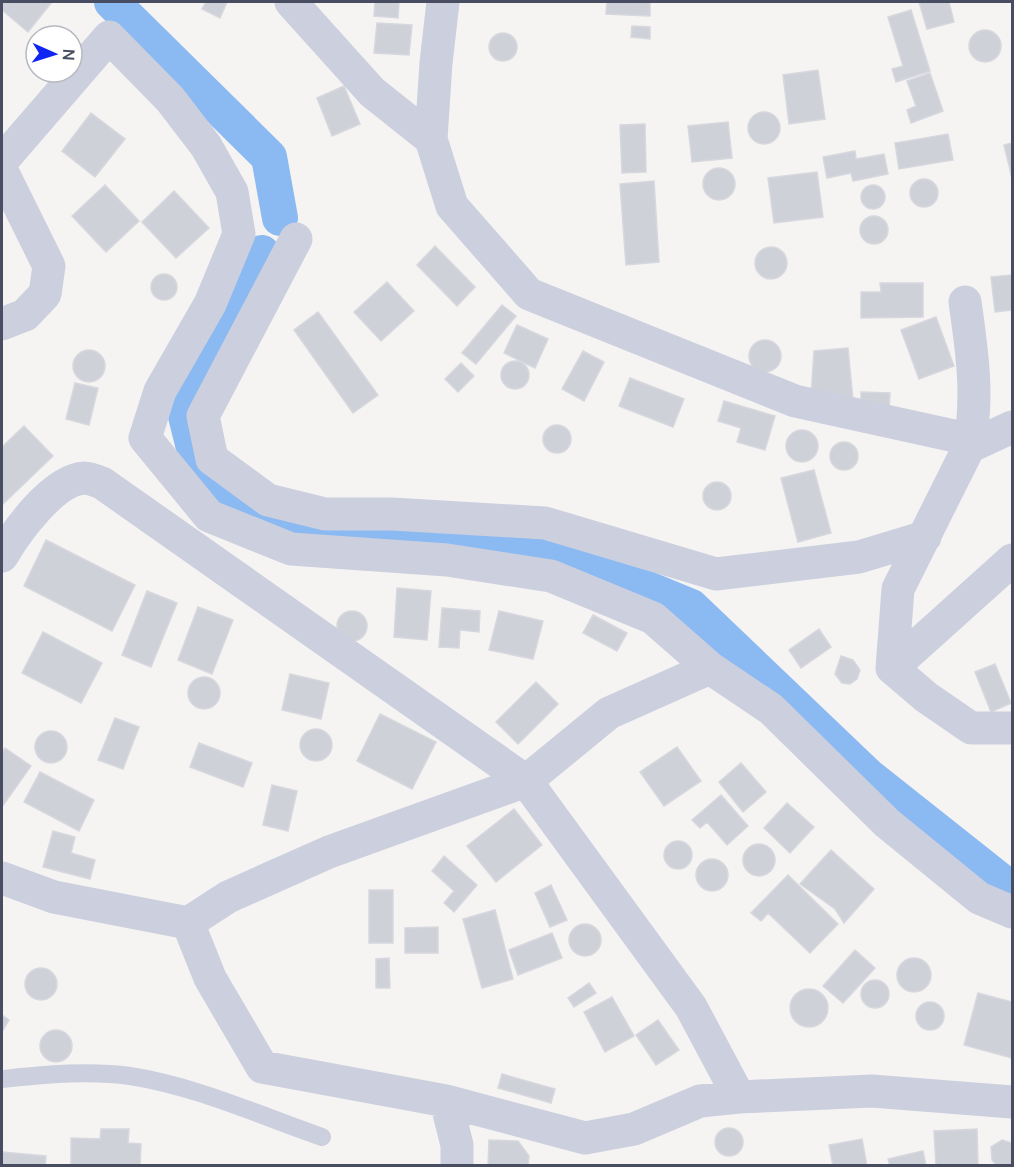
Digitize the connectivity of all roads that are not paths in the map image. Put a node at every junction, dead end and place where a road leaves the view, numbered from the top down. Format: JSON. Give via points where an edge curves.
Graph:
{"nodes":[{"id":1,"x":291,"y":2,"type":"edge"},
{"id":2,"x":443,"y":2,"type":"edge"},
{"id":3,"x":431,"y":139,"type":"junction"},
{"id":4,"x":2,"y":161,"type":"edge"},
{"id":5,"x":2,"y":171,"type":"edge"},
{"id":6,"x":296,"y":239,"type":"dead end"},
{"id":7,"x":965,"y":302,"type":"dead end"},
{"id":8,"x":2,"y":324,"type":"edge"},
{"id":9,"x":1012,"y":427,"type":"edge"},
{"id":10,"x":969,"y":447,"type":"junction"},
{"id":11,"x":926,"y":537,"type":"junction"},
{"id":12,"x":2,"y":556,"type":"edge"},
{"id":13,"x":1012,"y":560,"type":"edge"},
{"id":14,"x":710,"y":668,"type":"junction"},
{"id":15,"x":892,"y":668,"type":"junction"},
{"id":16,"x":1012,"y":728,"type":"edge"},
{"id":17,"x":526,"y":781,"type":"junction"},
{"id":18,"x":2,"y":878,"type":"edge"},
{"id":19,"x":1012,"y":912,"type":"edge"},
{"id":20,"x":188,"y":923,"type":"junction"},
{"id":21,"x":2,"y":1079,"type":"edge"},
{"id":22,"x":739,"y":1097,"type":"junction"},
{"id":23,"x":446,"y":1101,"type":"junction"},
{"id":24,"x":1012,"y":1102,"type":"edge"},
{"id":25,"x":322,"y":1137,"type":"dead end"},
{"id":26,"x":457,"y":1166,"type":"edge"}],
"edges":[{"from":1,"to":3,"type":"street","via":[[372,92]]},
{"from":2,"to":3,"type":"street"},
{"from":3,"to":10,"type":"street","via":[[452,206],[529,294],[795,401],[959,437]]},
{"from":4,"to":14,"type":"street","via":[[109,37],[170,99],[206,146],[232,192],[239,234],[210,304],[160,390],[145,438],[209,516],[291,549],[447,560],[551,576],[652,618]]},
{"from":5,"to":8,"type":"street","via":[[49,267],[45,294],[25,315]]},
{"from":6,"to":11,"type":"street","via":[[203,416],[212,459],[268,500],[325,514],[545,523],[716,574],[859,557]]},
{"from":7,"to":10,"type":"street","via":[[975,375],[975,420]]},
{"from":9,"to":10,"type":"street"},
{"from":10,"to":11,"type":"street"},
{"from":11,"to":15,"type":"street","via":[[898,589]]},
{"from":12,"to":17,"type":"street","via":[[15,533],[60,487],[84,478],[102,483]]},
{"from":13,"to":15,"type":"street"},
{"from":14,"to":17,"type":"street","via":[[609,713]]},
{"from":14,"to":19,"type":"street","via":[[771,709],[887,823],[970,891]]},
{"from":15,"to":16,"type":"street","via":[[971,728]]},
{"from":17,"to":20,"type":"street","via":[[329,852],[228,897]]},
{"from":17,"to":22,"type":"street","via":[[691,1007]]},
{"from":18,"to":20,"type":"street","via":[[54,897]]},
{"from":20,"to":23,"type":"street","via":[[210,978],[262,1067]]},
{"from":21,"to":25,"type":"lane","via":[[60,1073],[128,1076],[176,1086]]},
{"from":22,"to":23,"type":"street","via":[[700,1101],[634,1129],[585,1138]]},
{"from":22,"to":24,"type":"street","via":[[872,1091]]},
{"from":23,"to":26,"type":"street","via":[[457,1145]]}]}
